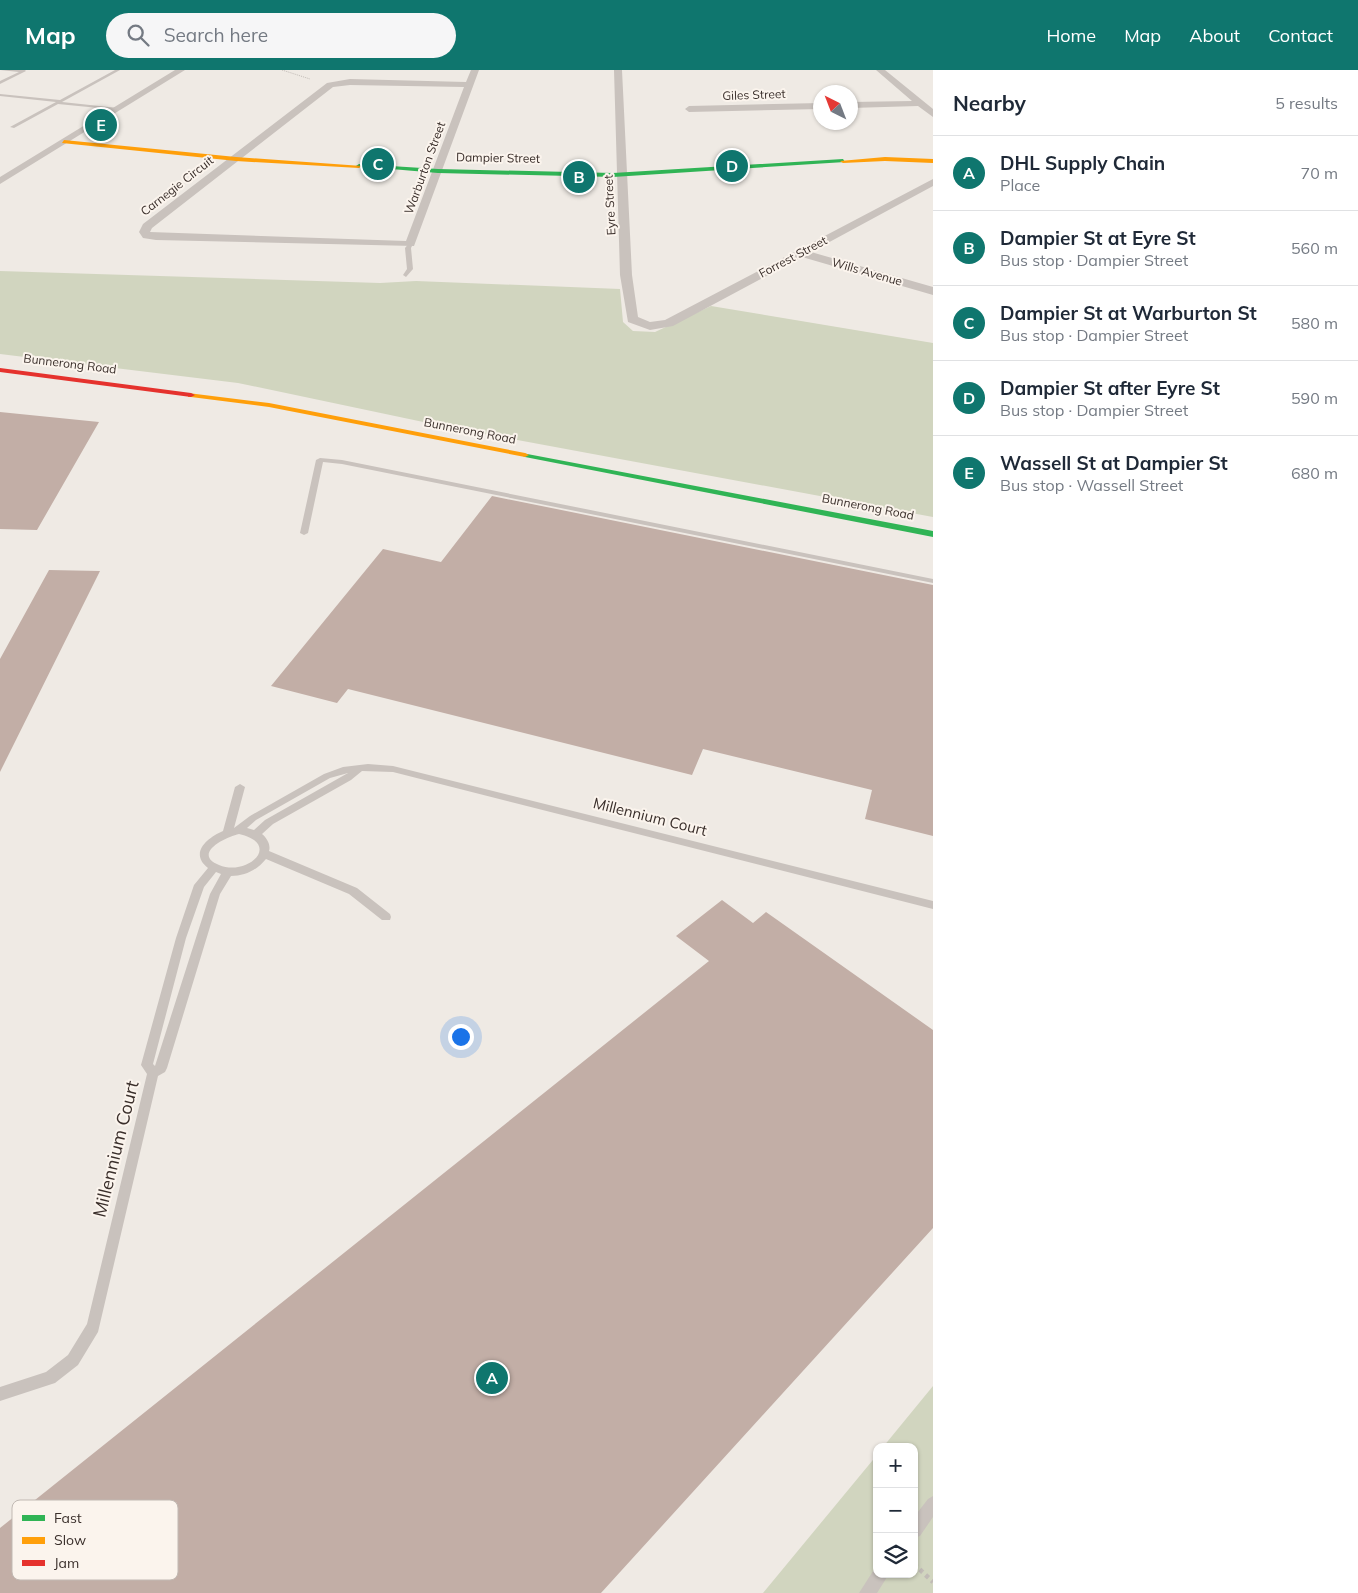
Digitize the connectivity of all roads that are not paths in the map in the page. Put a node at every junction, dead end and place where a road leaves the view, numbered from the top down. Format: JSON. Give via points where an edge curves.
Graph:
{"nodes":[{"id":1,"x":2,"y":70,"type":"edge"},
{"id":2,"x":118,"y":70,"type":"edge"},
{"id":3,"x":181,"y":70,"type":"edge"},
{"id":4,"x":475,"y":70,"type":"edge"},
{"id":5,"x":618,"y":70,"type":"edge"},
{"id":6,"x":880,"y":70,"type":"edge"},
{"id":7,"x":0,"y":83,"type":"edge"},
{"id":8,"x":469,"y":85,"type":"junction"},
{"id":9,"x":0,"y":95,"type":"edge"},
{"id":10,"x":60,"y":102,"type":"junction"},
{"id":11,"x":919,"y":103,"type":"junction"},
{"id":12,"x":858,"y":105,"type":"edge"},
{"id":13,"x":813,"y":106,"type":"edge"},
{"id":14,"x":118,"y":108,"type":"junction"},
{"id":15,"x":688,"y":109,"type":"dead end"},
{"id":16,"x":933,"y":114,"type":"edge"},
{"id":17,"x":12,"y":127,"type":"dead end"},
{"id":18,"x":64,"y":142,"type":"junction"},
{"id":19,"x":236,"y":159,"type":"junction"},
{"id":20,"x":933,"y":161,"type":"edge"},
{"id":21,"x":438,"y":170,"type":"junction"},
{"id":22,"x":621,"y":175,"type":"junction"},
{"id":23,"x":0,"y":181,"type":"edge"},
{"id":24,"x":933,"y":182,"type":"edge"},
{"id":25,"x":410,"y":244,"type":"junction"},
{"id":26,"x":802,"y":253,"type":"junction"},
{"id":27,"x":406,"y":274,"type":"dead end"},
{"id":28,"x":933,"y":291,"type":"edge"},
{"id":29,"x":650,"y":327,"type":"joint"},
{"id":30,"x":0,"y":370,"type":"edge"},
{"id":31,"x":304,"y":533,"type":"dead end"},
{"id":32,"x":933,"y":534,"type":"edge"},
{"id":33,"x":933,"y":581,"type":"edge"},
{"id":34,"x":358,"y":770,"type":"junction"},
{"id":35,"x":240,"y":787,"type":"dead end"},
{"id":36,"x":234,"y":830,"type":"junction"},
{"id":37,"x":256,"y":834,"type":"junction"},
{"id":38,"x":264,"y":854,"type":"junction"},
{"id":39,"x":214,"y":868,"type":"junction"},
{"id":40,"x":227,"y":873,"type":"junction"},
{"id":41,"x":933,"y":906,"type":"edge"},
{"id":42,"x":386,"y":917,"type":"dead end"},
{"id":43,"x":153,"y":1073,"type":"junction"},
{"id":44,"x":0,"y":1394,"type":"edge"},
{"id":45,"x":933,"y":1504,"type":"edge"},
{"id":46,"x":918,"y":1525,"type":"edge"},
{"id":47,"x":878,"y":1578,"type":"edge"},
{"id":48,"x":867,"y":1593,"type":"edge"}],
"edges":[{"from":1,"to":7,"type":"lane","via":[[24,72]]},
{"from":2,"to":10,"type":"lane"},
{"from":3,"to":14,"type":"street"},
{"from":4,"to":8,"type":"street","name":"Warburton Street"},
{"from":5,"to":22,"type":"street","name":"Eyre Street"},
{"from":6,"to":11,"type":"street"},
{"from":8,"to":19,"type":"street","name":"Carnegie Circuit","via":[[350,82],[330,85]]},
{"from":8,"to":21,"type":"street","name":"Warburton Street"},
{"from":9,"to":10,"type":"lane"},
{"from":10,"to":14,"type":"lane"},
{"from":10,"to":17,"type":"lane"},
{"from":11,"to":12,"type":"street"},
{"from":11,"to":16,"type":"street"},
{"from":13,"to":15,"type":"street","name":"Giles Street"},
{"from":14,"to":18,"type":"street"},
{"from":18,"to":19,"type":"street","name":"Dampier Street"},
{"from":18,"to":23,"type":"street"},
{"from":19,"to":21,"type":"street","name":"Dampier Street"},
{"from":19,"to":25,"type":"street","name":"Carnegie Circuit","via":[[147,226],[144,232],[147,236]]},
{"from":20,"to":22,"type":"street","name":"Dampier Street","via":[[885,159]]},
{"from":21,"to":22,"type":"street","name":"Dampier Street"},
{"from":21,"to":25,"type":"street","name":"Warburton Street"},
{"from":22,"to":29,"type":"street","name":"Eyre Street","via":[[626,275],[632,319]]},
{"from":24,"to":26,"type":"street","name":"Forrest Street"},
{"from":25,"to":27,"type":"lane","name":"Warburton Street","via":[[410,269]]},
{"from":26,"to":28,"type":"street","name":"Wills Avenue"},
{"from":26,"to":29,"type":"street","name":"Forrest Street","via":[[669,322]]},
{"from":30,"to":32,"type":"street","name":"Bunnerong Road","via":[[269,406]]},
{"from":31,"to":33,"type":"lane","via":[[320,460]]},
{"from":34,"to":36,"type":"lane","name":"Millennium Court","via":[[328,776]]},
{"from":34,"to":37,"type":"lane","name":"Millennium Court","via":[[269,822]]},
{"from":34,"to":41,"type":"lane","name":"Millennium Court","via":[[373,766],[393,769]]},
{"from":35,"to":36,"type":"lane"},
{"from":36,"to":37,"type":"lane"},
{"from":36,"to":39,"type":"lane","via":[[219,835],[206,848],[205,856]]},
{"from":37,"to":38,"type":"lane","via":[[265,846]]},
{"from":38,"to":40,"type":"lane","via":[[250,868]]},
{"from":38,"to":42,"type":"lane","via":[[353,891]]},
{"from":39,"to":40,"type":"lane"},
{"from":39,"to":43,"type":"lane","via":[[198,885],[182,938],[147,1065]]},
{"from":40,"to":43,"type":"lane","name":"Millennium Court","via":[[215,894],[161,1068]]},
{"from":43,"to":44,"type":"lane","name":"Millennium Court","via":[[94,1328],[73,1360],[50,1378]]},
{"from":45,"to":46,"type":"lane"},
{"from":47,"to":48,"type":"lane"}]}
